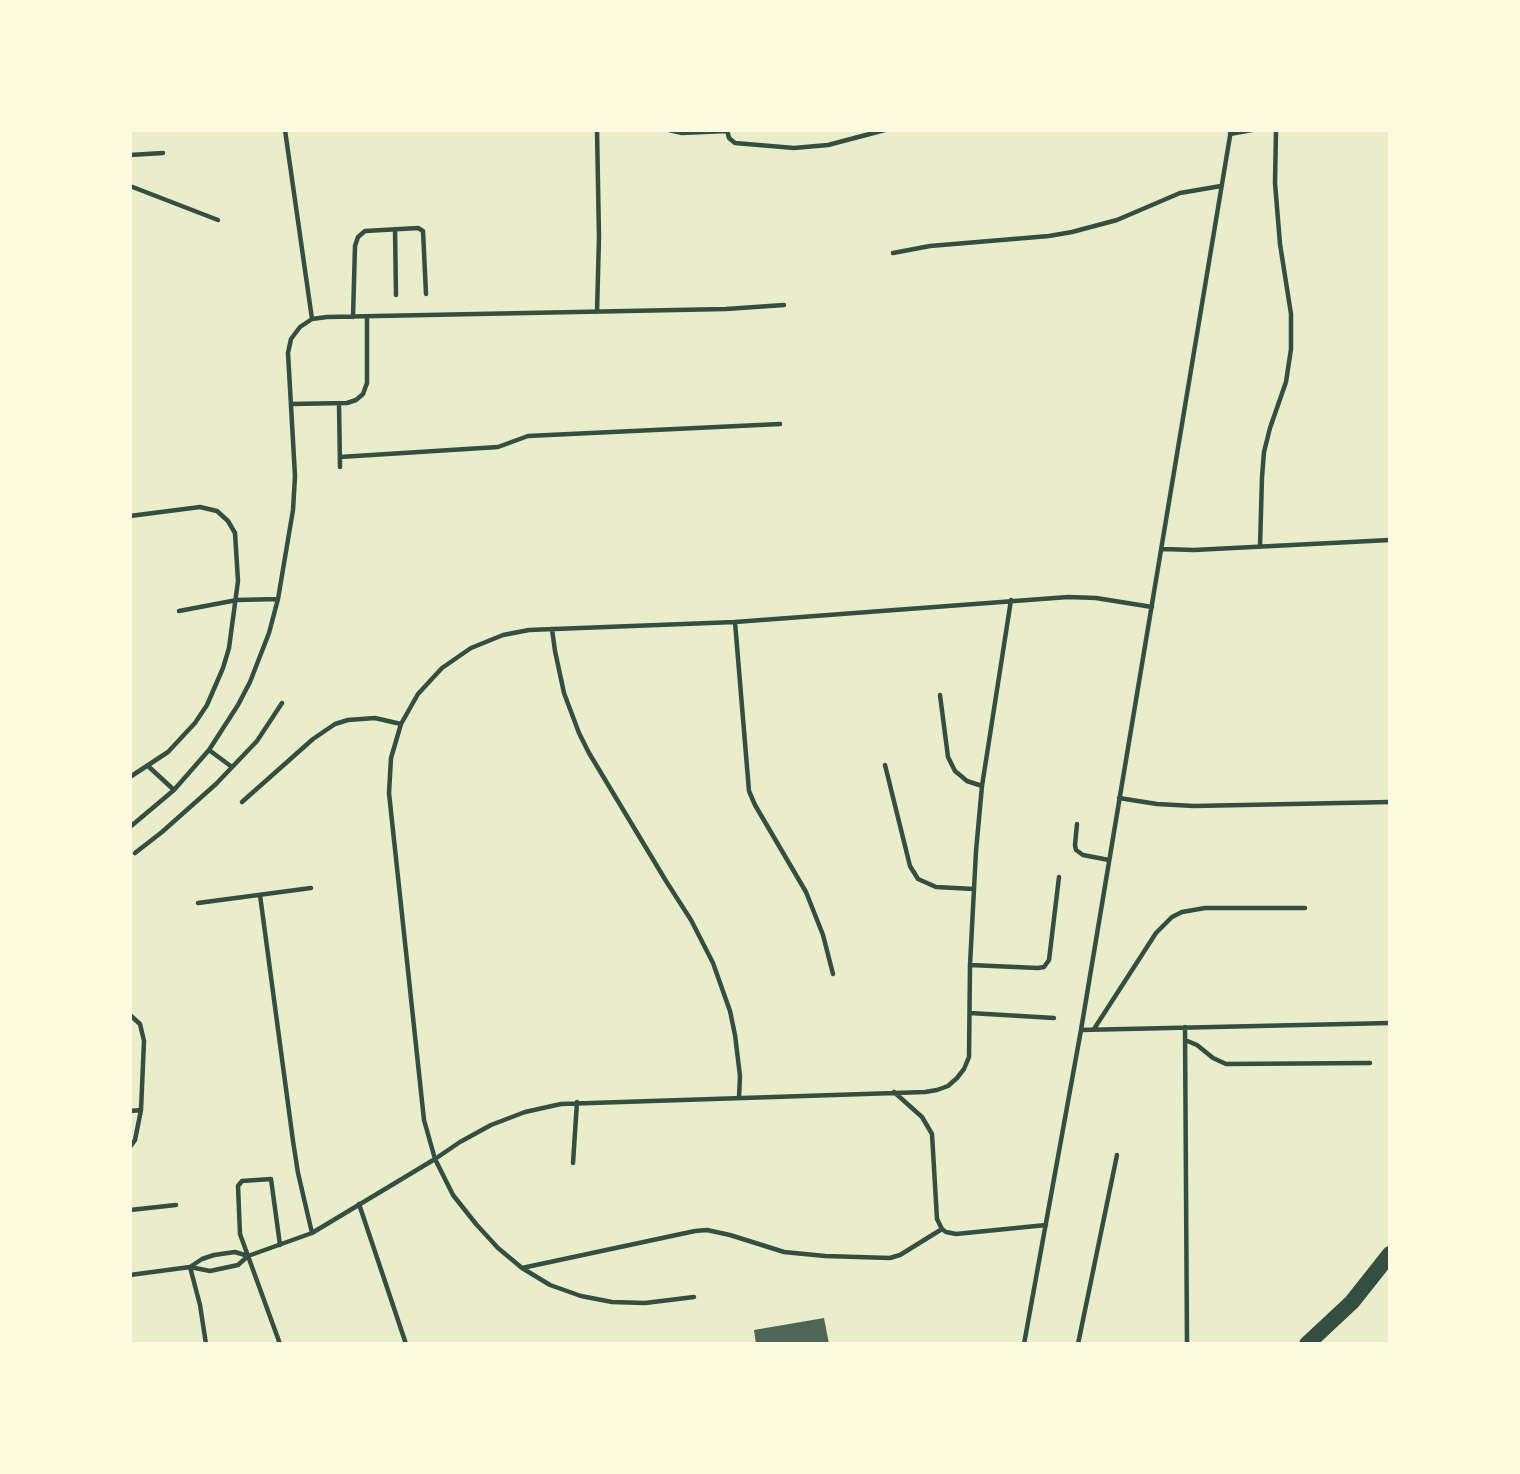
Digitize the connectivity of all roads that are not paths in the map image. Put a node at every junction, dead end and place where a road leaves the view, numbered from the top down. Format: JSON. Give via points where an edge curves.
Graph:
{"nodes":[{"id":1,"x":285,"y":130,"type":"edge"},
{"id":2,"x":597,"y":130,"type":"edge"},
{"id":3,"x":669,"y":130,"type":"edge"},
{"id":4,"x":885,"y":130,"type":"edge"},
{"id":5,"x":1252,"y":130,"type":"edge"},
{"id":6,"x":1276,"y":130,"type":"edge"},
{"id":7,"x":727,"y":131,"type":"edge"},
{"id":8,"x":1231,"y":132,"type":"edge"},
{"id":9,"x":163,"y":153,"type":"dead end"},
{"id":10,"x":130,"y":155,"type":"edge"},
{"id":11,"x":130,"y":186,"type":"edge"},
{"id":12,"x":1221,"y":186,"type":"junction"},
{"id":13,"x":218,"y":220,"type":"dead end"},
{"id":14,"x":395,"y":229,"type":"junction"},
{"id":15,"x":893,"y":254,"type":"dead end"},
{"id":16,"x":426,"y":294,"type":"dead end"},
{"id":17,"x":396,"y":295,"type":"dead end"},
{"id":18,"x":784,"y":305,"type":"dead end"},
{"id":19,"x":597,"y":312,"type":"junction"},
{"id":20,"x":353,"y":317,"type":"junction"},
{"id":21,"x":367,"y":317,"type":"junction"},
{"id":22,"x":312,"y":319,"type":"junction"},
{"id":23,"x":339,"y":403,"type":"junction"},
{"id":24,"x":291,"y":404,"type":"junction"},
{"id":25,"x":780,"y":424,"type":"dead end"},
{"id":26,"x":340,"y":457,"type":"junction"},
{"id":27,"x":340,"y":467,"type":"dead end"},
{"id":28,"x":130,"y":516,"type":"edge"},
{"id":29,"x":1389,"y":540,"type":"edge"},
{"id":30,"x":1260,"y":547,"type":"junction"},
{"id":31,"x":1163,"y":549,"type":"junction"},
{"id":32,"x":278,"y":599,"type":"junction"},
{"id":33,"x":237,"y":600,"type":"junction"},
{"id":34,"x":1011,"y":600,"type":"junction"},
{"id":35,"x":1152,"y":607,"type":"junction"},
{"id":36,"x":179,"y":611,"type":"dead end"},
{"id":37,"x":735,"y":622,"type":"junction"},
{"id":38,"x":552,"y":629,"type":"junction"},
{"id":39,"x":940,"y":695,"type":"dead end"},
{"id":40,"x":282,"y":703,"type":"dead end"},
{"id":41,"x":401,"y":724,"type":"junction"},
{"id":42,"x":209,"y":750,"type":"junction"},
{"id":43,"x":885,"y":765,"type":"dead end"},
{"id":44,"x":148,"y":766,"type":"junction"},
{"id":45,"x":232,"y":767,"type":"junction"},
{"id":46,"x":130,"y":777,"type":"edge"},
{"id":47,"x":982,"y":786,"type":"junction"},
{"id":48,"x":174,"y":790,"type":"junction"},
{"id":49,"x":1119,"y":798,"type":"junction"},
{"id":50,"x":242,"y":802,"type":"dead end"},
{"id":51,"x":1389,"y":802,"type":"edge"},
{"id":52,"x":1077,"y":824,"type":"dead end"},
{"id":53,"x":130,"y":827,"type":"edge"},
{"id":54,"x":135,"y":853,"type":"dead end"},
{"id":55,"x":1109,"y":860,"type":"junction"},
{"id":56,"x":1059,"y":877,"type":"dead end"},
{"id":57,"x":311,"y":888,"type":"dead end"},
{"id":58,"x":974,"y":889,"type":"junction"},
{"id":59,"x":260,"y":895,"type":"junction"},
{"id":60,"x":198,"y":903,"type":"dead end"},
{"id":61,"x":1305,"y":909,"type":"dead end"},
{"id":62,"x":970,"y":965,"type":"junction"},
{"id":63,"x":833,"y":974,"type":"dead end"},
{"id":64,"x":970,"y":1013,"type":"junction"},
{"id":65,"x":130,"y":1015,"type":"edge"},
{"id":66,"x":1054,"y":1018,"type":"dead end"},
{"id":67,"x":1389,"y":1023,"type":"edge"},
{"id":68,"x":1185,"y":1027,"type":"junction"},
{"id":69,"x":1094,"y":1029,"type":"junction"},
{"id":70,"x":1082,"y":1030,"type":"junction"},
{"id":71,"x":1185,"y":1040,"type":"junction"},
{"id":72,"x":1370,"y":1063,"type":"dead end"},
{"id":73,"x":894,"y":1092,"type":"junction"},
{"id":74,"x":739,"y":1097,"type":"junction"},
{"id":75,"x":577,"y":1102,"type":"junction"},
{"id":76,"x":141,"y":1110,"type":"junction"},
{"id":77,"x":130,"y":1111,"type":"edge"},
{"id":78,"x":130,"y":1147,"type":"edge"},
{"id":79,"x":1117,"y":1155,"type":"dead end"},
{"id":80,"x":435,"y":1159,"type":"junction"},
{"id":81,"x":573,"y":1163,"type":"dead end"},
{"id":82,"x":359,"y":1204,"type":"junction"},
{"id":83,"x":176,"y":1205,"type":"dead end"},
{"id":84,"x":130,"y":1210,"type":"edge"},
{"id":85,"x":1046,"y":1225,"type":"junction"},
{"id":86,"x":942,"y":1229,"type":"junction"},
{"id":87,"x":312,"y":1233,"type":"junction"},
{"id":88,"x":280,"y":1245,"type":"junction"},
{"id":89,"x":1389,"y":1254,"type":"edge"},
{"id":90,"x":248,"y":1256,"type":"junction"},
{"id":91,"x":190,"y":1267,"type":"junction"},
{"id":92,"x":522,"y":1268,"type":"junction"},
{"id":93,"x":130,"y":1275,"type":"edge"},
{"id":94,"x":694,"y":1297,"type":"dead end"},
{"id":95,"x":206,"y":1344,"type":"edge"},
{"id":96,"x":280,"y":1344,"type":"edge"},
{"id":97,"x":406,"y":1344,"type":"edge"},
{"id":98,"x":1024,"y":1344,"type":"edge"},
{"id":99,"x":1078,"y":1344,"type":"edge"},
{"id":100,"x":1188,"y":1344,"type":"edge"},
{"id":101,"x":1307,"y":1344,"type":"edge"}],
"edges":[{"from":1,"to":22,"type":"lane"},
{"from":2,"to":19,"type":"lane"},
{"from":3,"to":7,"type":"lane"},
{"from":4,"to":7,"type":"lane","via":[[828,145],[794,148],[735,143]]},
{"from":5,"to":8,"type":"lane"},
{"from":6,"to":30,"type":"lane","via":[[1275,183],[1291,314],[1291,349],[1286,382],[1264,452]]},
{"from":8,"to":12,"type":"lane"},
{"from":9,"to":10,"type":"lane"},
{"from":11,"to":13,"type":"lane"},
{"from":12,"to":15,"type":"lane","via":[[1180,193],[1117,220],[1072,232],[930,246]]},
{"from":12,"to":31,"type":"lane"},
{"from":14,"to":16,"type":"lane","via":[[418,228],[424,234]]},
{"from":14,"to":17,"type":"lane"},
{"from":14,"to":20,"type":"lane","via":[[365,231],[356,241]]},
{"from":18,"to":19,"type":"lane"},
{"from":19,"to":21,"type":"lane"},
{"from":20,"to":21,"type":"lane"},
{"from":20,"to":22,"type":"lane"},
{"from":21,"to":23,"type":"lane","via":[[366,389],[356,400]]},
{"from":22,"to":24,"type":"lane","via":[[291,339]]},
{"from":23,"to":24,"type":"lane"},
{"from":23,"to":26,"type":"lane"},
{"from":24,"to":32,"type":"lane","via":[[294,494]]},
{"from":25,"to":26,"type":"lane","via":[[528,436],[502,447]]},
{"from":26,"to":27,"type":"lane"},
{"from":28,"to":33,"type":"lane","via":[[200,507],[224,516],[235,532]]},
{"from":29,"to":30,"type":"lane"},
{"from":30,"to":31,"type":"lane"},
{"from":31,"to":35,"type":"lane"},
{"from":32,"to":33,"type":"lane"},
{"from":32,"to":42,"type":"lane","via":[[250,682]]},
{"from":33,"to":36,"type":"lane"},
{"from":33,"to":44,"type":"lane","via":[[223,668],[207,705],[168,753]]},
{"from":34,"to":35,"type":"lane","via":[[1068,597]]},
{"from":34,"to":37,"type":"lane"},
{"from":34,"to":47,"type":"lane"},
{"from":35,"to":49,"type":"lane"},
{"from":37,"to":38,"type":"lane"},
{"from":37,"to":63,"type":"lane","via":[[749,791],[806,892]]},
{"from":38,"to":41,"type":"lane","via":[[503,635],[471,648],[442,668],[418,693]]},
{"from":38,"to":74,"type":"lane","via":[[559,672],[579,733],[713,963],[735,1035]]},
{"from":39,"to":47,"type":"lane","via":[[948,757],[955,771]]},
{"from":40,"to":45,"type":"lane","via":[[257,741]]},
{"from":41,"to":50,"type":"lane","via":[[375,718],[335,724]]},
{"from":41,"to":80,"type":"lane","via":[[391,758],[389,793],[424,1120]]},
{"from":42,"to":45,"type":"lane"},
{"from":42,"to":48,"type":"lane"},
{"from":43,"to":58,"type":"lane","via":[[910,866],[918,879],[936,887]]},
{"from":44,"to":46,"type":"lane"},
{"from":44,"to":48,"type":"lane"},
{"from":45,"to":54,"type":"lane","via":[[189,810]]},
{"from":47,"to":58,"type":"lane"},
{"from":48,"to":53,"type":"lane"},
{"from":49,"to":51,"type":"lane","via":[[1194,806]]},
{"from":49,"to":55,"type":"lane"},
{"from":52,"to":55,"type":"lane","via":[[1076,850]]},
{"from":55,"to":70,"type":"lane"},
{"from":56,"to":62,"type":"lane","via":[[1044,967]]},
{"from":57,"to":59,"type":"lane"},
{"from":58,"to":62,"type":"lane"},
{"from":59,"to":60,"type":"lane"},
{"from":59,"to":87,"type":"lane","via":[[293,1141]]},
{"from":61,"to":69,"type":"lane","via":[[1205,908],[1172,917],[1156,933]]},
{"from":62,"to":64,"type":"lane"},
{"from":64,"to":66,"type":"lane"},
{"from":64,"to":73,"type":"lane","via":[[969,1057],[957,1078],[937,1090]]},
{"from":65,"to":76,"type":"lane","via":[[144,1032]]},
{"from":67,"to":68,"type":"lane"},
{"from":68,"to":69,"type":"lane"},
{"from":68,"to":71,"type":"lane"},
{"from":69,"to":70,"type":"lane"},
{"from":70,"to":85,"type":"lane"},
{"from":71,"to":72,"type":"lane","via":[[1226,1064]]},
{"from":71,"to":100,"type":"lane"},
{"from":73,"to":74,"type":"lane"},
{"from":73,"to":86,"type":"lane","via":[[922,1116],[932,1134]]},
{"from":74,"to":75,"type":"lane"},
{"from":75,"to":80,"type":"lane","via":[[525,1112],[491,1125]]},
{"from":75,"to":81,"type":"lane"},
{"from":76,"to":77,"type":"lane"},
{"from":76,"to":78,"type":"lane"},
{"from":79,"to":99,"type":"lane"},
{"from":80,"to":82,"type":"lane"},
{"from":80,"to":92,"type":"lane","via":[[453,1194],[476,1224]]},
{"from":82,"to":87,"type":"lane"},
{"from":82,"to":97,"type":"lane"},
{"from":83,"to":84,"type":"lane"},
{"from":85,"to":86,"type":"lane","via":[[956,1234]]},
{"from":85,"to":98,"type":"lane"},
{"from":86,"to":92,"type":"lane","via":[[890,1258],[784,1252],[707,1230]]},
{"from":87,"to":88,"type":"lane"},
{"from":88,"to":90,"type":"lane"},
{"from":88,"to":90,"type":"lane","via":[[272,1179],[243,1181],[238,1186],[240,1234]]},
{"from":89,"to":101,"type":"highway","via":[[1352,1302]]},
{"from":90,"to":91,"type":"lane","via":[[235,1252],[214,1255]]},
{"from":90,"to":91,"type":"lane","via":[[238,1265],[216,1270]]},
{"from":90,"to":96,"type":"lane"},
{"from":91,"to":93,"type":"lane"},
{"from":91,"to":95,"type":"lane"},
{"from":92,"to":94,"type":"lane","via":[[560,1289],[612,1302],[645,1303]]}]}
